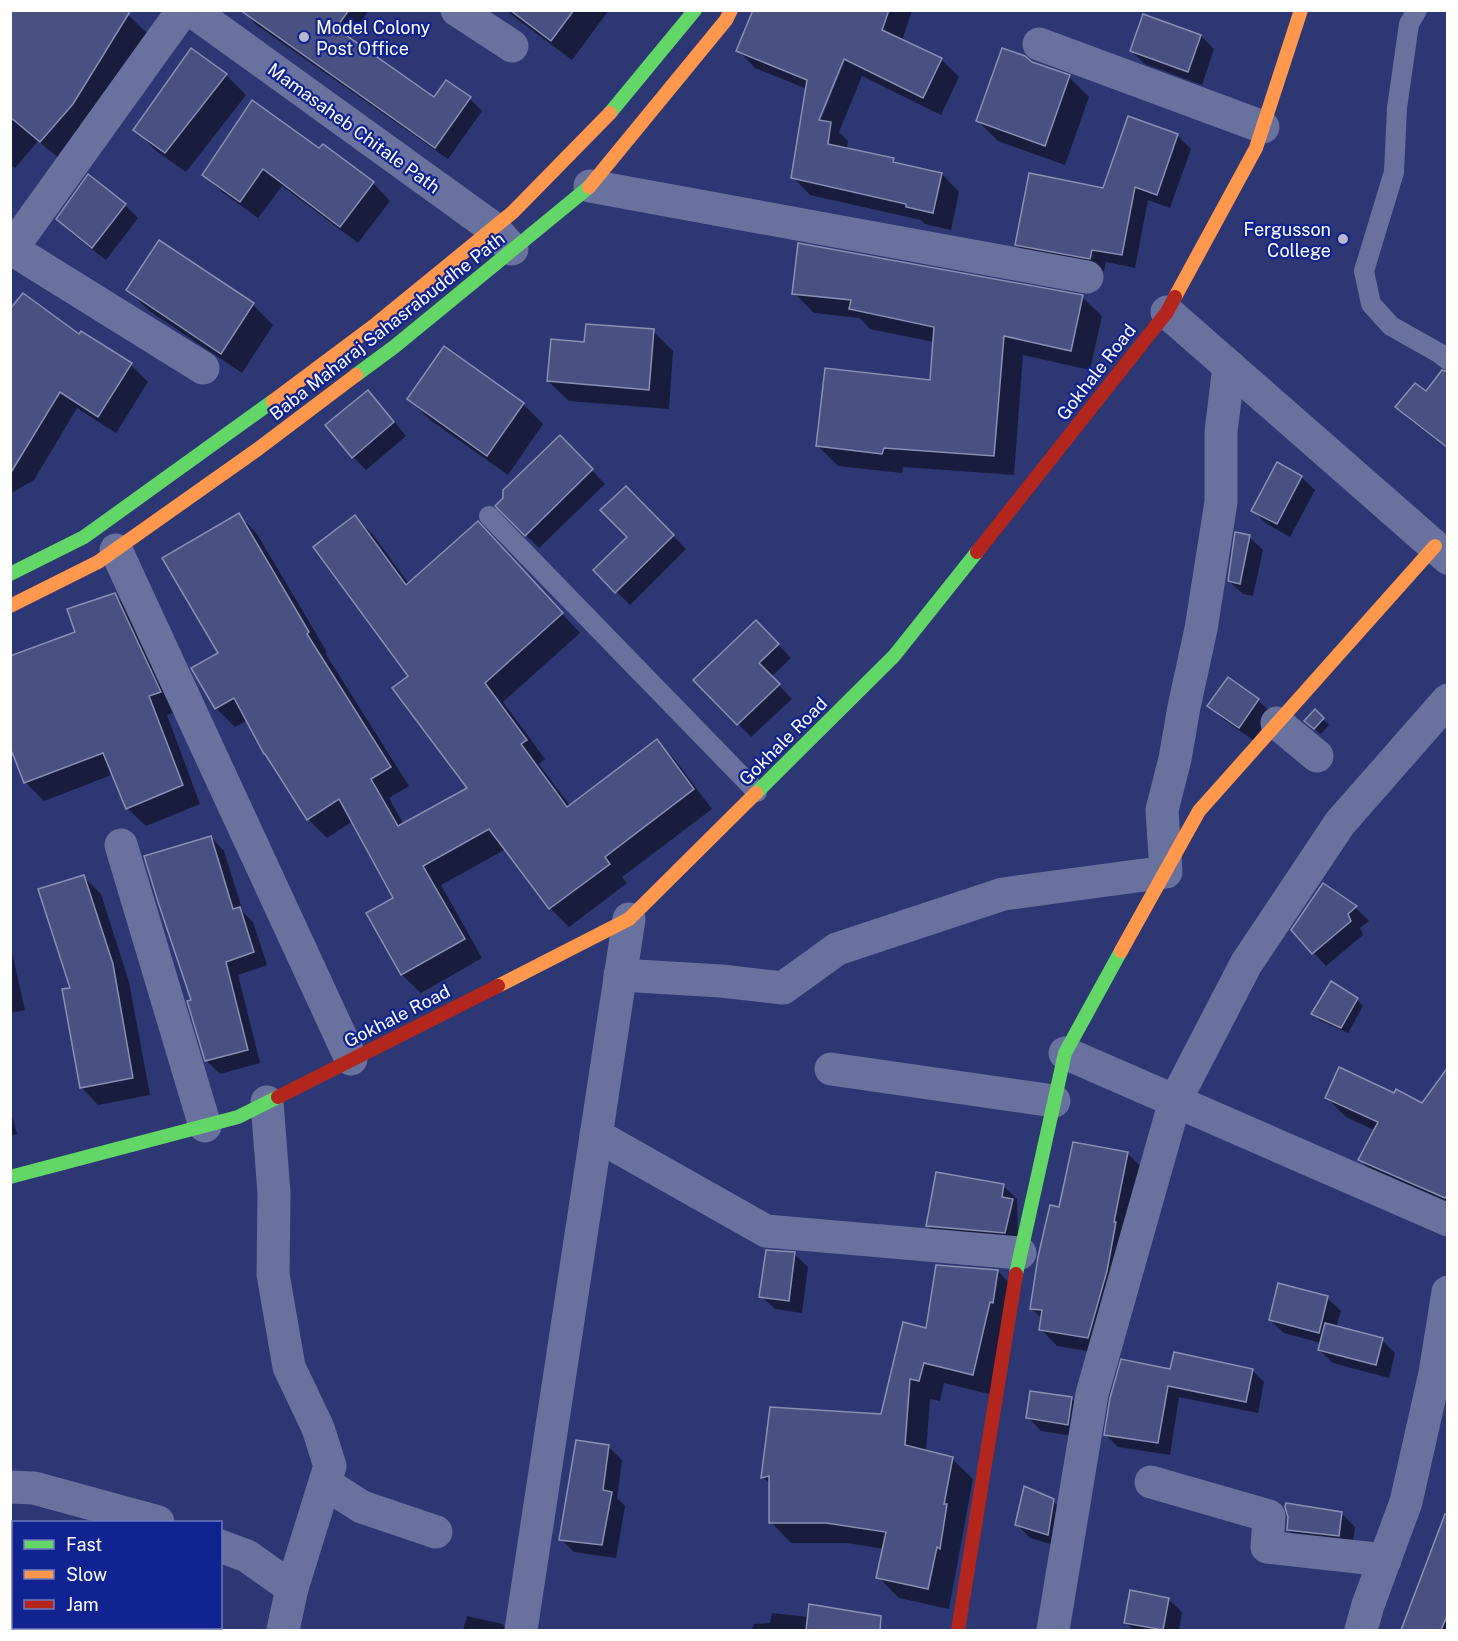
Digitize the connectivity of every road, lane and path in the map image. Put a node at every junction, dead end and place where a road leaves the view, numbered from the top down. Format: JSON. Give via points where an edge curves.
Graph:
{"nodes":[{"id":1,"x":183,"y":10,"type":"edge"},
{"id":2,"x":191,"y":10,"type":"edge"},
{"id":3,"x":457,"y":10,"type":"edge"},
{"id":4,"x":695,"y":10,"type":"edge"},
{"id":5,"x":731,"y":10,"type":"edge"},
{"id":6,"x":1301,"y":10,"type":"edge"},
{"id":7,"x":1417,"y":10,"type":"edge"},
{"id":8,"x":1040,"y":44,"type":"dead end"},
{"id":9,"x":512,"y":46,"type":"dead end"},
{"id":10,"x":1263,"y":127,"type":"junction"},
{"id":11,"x":590,"y":186,"type":"junction"},
{"id":12,"x":503,"y":239,"type":"junction"},
{"id":13,"x":11,"y":249,"type":"edge"},
{"id":14,"x":1088,"y":277,"type":"dead end"},
{"id":15,"x":1167,"y":312,"type":"junction"},
{"id":16,"x":1448,"y":360,"type":"edge"},
{"id":17,"x":1229,"y":366,"type":"junction"},
{"id":18,"x":203,"y":368,"type":"dead end"},
{"id":19,"x":489,"y":516,"type":"dead end"},
{"id":20,"x":116,"y":550,"type":"junction"},
{"id":21,"x":1441,"y":552,"type":"edge"},
{"id":22,"x":10,"y":574,"type":"edge"},
{"id":23,"x":10,"y":606,"type":"edge"},
{"id":24,"x":1448,"y":700,"type":"edge"},
{"id":25,"x":1277,"y":723,"type":"junction"},
{"id":26,"x":1317,"y":756,"type":"dead end"},
{"id":27,"x":757,"y":792,"type":"junction"},
{"id":28,"x":121,"y":845,"type":"dead end"},
{"id":29,"x":1166,"y":872,"type":"junction"},
{"id":30,"x":629,"y":919,"type":"junction"},
{"id":31,"x":620,"y":975,"type":"junction"},
{"id":32,"x":1065,"y":1053,"type":"junction"},
{"id":33,"x":351,"y":1059,"type":"junction"},
{"id":34,"x":831,"y":1069,"type":"dead end"},
{"id":35,"x":1054,"y":1101,"type":"junction"},
{"id":36,"x":1175,"y":1101,"type":"junction"},
{"id":37,"x":267,"y":1102,"type":"junction"},
{"id":38,"x":205,"y":1126,"type":"junction"},
{"id":39,"x":596,"y":1135,"type":"junction"},
{"id":40,"x":10,"y":1177,"type":"edge"},
{"id":41,"x":1448,"y":1220,"type":"edge"},
{"id":42,"x":1020,"y":1253,"type":"junction"},
{"id":43,"x":1448,"y":1292,"type":"edge"},
{"id":44,"x":1151,"y":1482,"type":"dead end"},
{"id":45,"x":326,"y":1484,"type":"junction"},
{"id":46,"x":10,"y":1487,"type":"edge"},
{"id":47,"x":154,"y":1521,"type":"edge"},
{"id":48,"x":436,"y":1532,"type":"dead end"},
{"id":49,"x":222,"y":1547,"type":"edge"},
{"id":50,"x":1385,"y":1560,"type":"junction"},
{"id":51,"x":292,"y":1588,"type":"junction"},
{"id":52,"x":283,"y":1630,"type":"edge"},
{"id":53,"x":521,"y":1630,"type":"edge"},
{"id":54,"x":958,"y":1630,"type":"edge"},
{"id":55,"x":1053,"y":1630,"type":"edge"},
{"id":56,"x":1361,"y":1630,"type":"edge"}],
"edges":[{"from":1,"to":13,"type":"street"},
{"from":2,"to":12,"type":"street","name":"Mamasaheb Chitale Path"},
{"from":3,"to":9,"type":"street"},
{"from":4,"to":12,"type":"street","name":"Baba Maharaj Sahasrabuddhe Path","via":[[619,104],[513,212]]},
{"from":5,"to":11,"type":"street","name":"Baba Maharaj Sahasrabuddhe Path"},
{"from":6,"to":10,"type":"street","name":"Gokhale Road"},
{"from":7,"to":16,"type":"lane","via":[[1410,24],[1399,98],[1394,172],[1364,271],[1371,304],[1391,326]]},
{"from":8,"to":10,"type":"street"},
{"from":10,"to":15,"type":"street","name":"Gokhale Road","via":[[1256,148]]},
{"from":11,"to":12,"type":"street","name":"Baba Maharaj Sahasrabuddhe Path"},
{"from":11,"to":14,"type":"street"},
{"from":12,"to":20,"type":"street","name":"Baba Maharaj Sahasrabuddhe Path","via":[[386,352]]},
{"from":12,"to":22,"type":"street","name":"Baba Maharaj Sahasrabuddhe Path","via":[[376,324],[84,537]]},
{"from":13,"to":18,"type":"street"},
{"from":15,"to":17,"type":"street"},
{"from":15,"to":27,"type":"street","name":"Gokhale Road","via":[[894,656]]},
{"from":17,"to":21,"type":"street"},
{"from":17,"to":29,"type":"street","via":[[1221,432],[1221,501],[1201,629],[1162,810]]},
{"from":19,"to":27,"type":"lane"},
{"from":20,"to":23,"type":"street","name":"Baba Maharaj Sahasrabuddhe Path"},
{"from":20,"to":33,"type":"street"},
{"from":21,"to":25,"type":"street"},
{"from":24,"to":36,"type":"street","via":[[1341,823],[1246,964]]},
{"from":25,"to":26,"type":"street"},
{"from":25,"to":29,"type":"street","via":[[1199,811]]},
{"from":27,"to":30,"type":"street","name":"Gokhale Road"},
{"from":28,"to":38,"type":"street"},
{"from":29,"to":31,"type":"street","via":[[1003,894],[837,949],[783,988]]},
{"from":29,"to":32,"type":"street"},
{"from":30,"to":31,"type":"street"},
{"from":30,"to":33,"type":"street","name":"Gokhale Road"},
{"from":31,"to":39,"type":"street"},
{"from":32,"to":35,"type":"street"},
{"from":32,"to":36,"type":"street"},
{"from":33,"to":37,"type":"street","name":"Gokhale Road"},
{"from":34,"to":35,"type":"street"},
{"from":35,"to":42,"type":"street"},
{"from":36,"to":41,"type":"street"},
{"from":36,"to":55,"type":"street","via":[[1092,1394]]},
{"from":37,"to":38,"type":"street","name":"Gokhale Road","via":[[238,1117]]},
{"from":37,"to":45,"type":"street","via":[[274,1192],[273,1274],[289,1367],[318,1428],[330,1466]]},
{"from":38,"to":40,"type":"street","name":"Gokhale Road"},
{"from":39,"to":42,"type":"street","via":[[766,1231]]},
{"from":39,"to":53,"type":"street"},
{"from":42,"to":54,"type":"street"},
{"from":43,"to":50,"type":"street","via":[[1435,1373],[1406,1502]]},
{"from":44,"to":50,"type":"street","via":[[1269,1516],[1267,1547]]},
{"from":45,"to":48,"type":"street","via":[[362,1507]]},
{"from":45,"to":51,"type":"street"},
{"from":46,"to":47,"type":"street","via":[[34,1488]]},
{"from":49,"to":51,"type":"street","via":[[247,1556]]},
{"from":50,"to":56,"type":"street"},
{"from":51,"to":52,"type":"street"}]}
